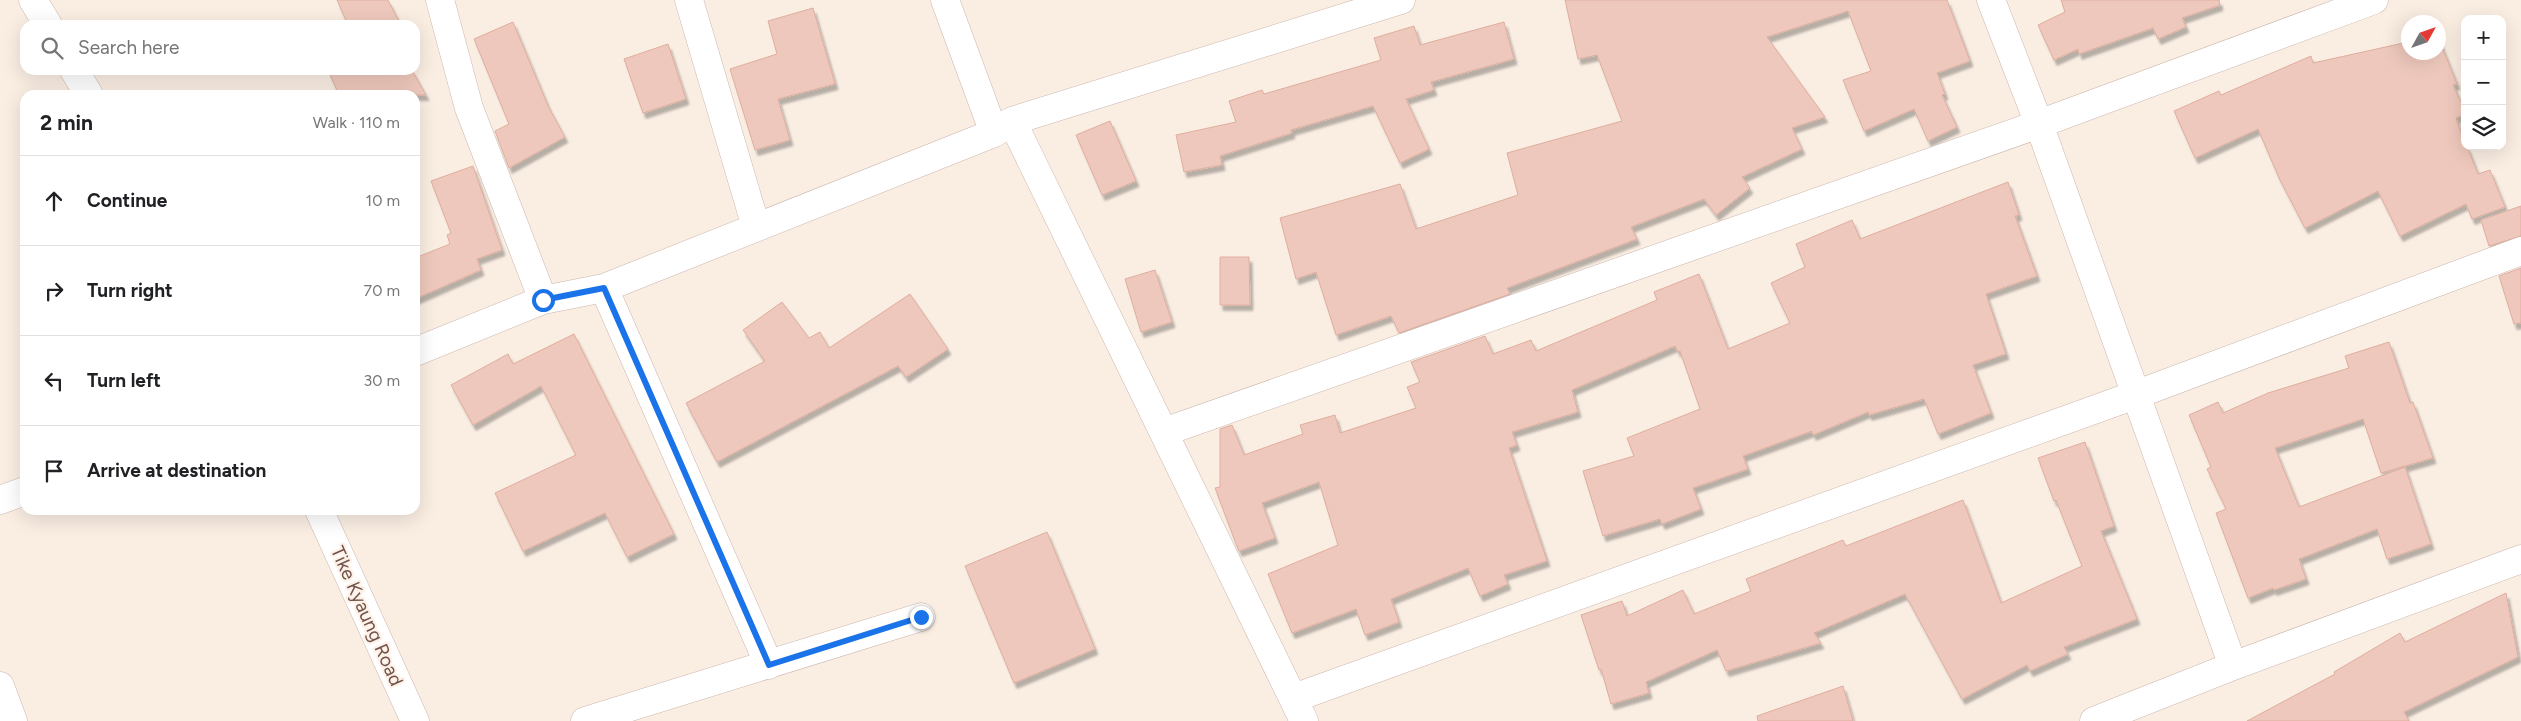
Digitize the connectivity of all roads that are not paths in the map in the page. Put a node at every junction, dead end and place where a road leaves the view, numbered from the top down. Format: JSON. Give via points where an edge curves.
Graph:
{"nodes":[{"id":1,"x":33,"y":0,"type":"edge"},
{"id":2,"x":440,"y":0,"type":"edge"},
{"id":3,"x":689,"y":0,"type":"edge"},
{"id":4,"x":945,"y":0,"type":"edge"},
{"id":5,"x":1401,"y":0,"type":"edge"},
{"id":6,"x":1991,"y":0,"type":"edge"},
{"id":7,"x":2374,"y":0,"type":"edge"},
{"id":8,"x":45,"y":20,"type":"edge"},
{"id":9,"x":77,"y":75,"type":"edge"},
{"id":10,"x":86,"y":90,"type":"edge"},
{"id":11,"x":2039,"y":124,"type":"junction"},
{"id":12,"x":1003,"y":127,"type":"junction"},
{"id":13,"x":756,"y":228,"type":"junction"},
{"id":14,"x":2521,"y":251,"type":"edge"},
{"id":15,"x":604,"y":288,"type":"junction"},
{"id":16,"x":543,"y":300,"type":"junction"},
{"id":17,"x":420,"y":350,"type":"edge"},
{"id":18,"x":2135,"y":395,"type":"junction"},
{"id":19,"x":1164,"y":432,"type":"junction"},
{"id":20,"x":20,"y":493,"type":"edge"},
{"id":21,"x":0,"y":500,"type":"edge"},
{"id":22,"x":321,"y":515,"type":"edge"},
{"id":23,"x":2521,"y":559,"type":"edge"},
{"id":24,"x":921,"y":617,"type":"dead end"},
{"id":25,"x":769,"y":665,"type":"junction"},
{"id":26,"x":2232,"y":666,"type":"junction"},
{"id":27,"x":0,"y":686,"type":"edge"},
{"id":28,"x":1299,"y":710,"type":"edge"},
{"id":29,"x":13,"y":721,"type":"edge"},
{"id":30,"x":414,"y":721,"type":"edge"},
{"id":31,"x":585,"y":721,"type":"edge"},
{"id":32,"x":2094,"y":721,"type":"edge"}],
"edges":[{"from":1,"to":8,"type":"street"},
{"from":2,"to":16,"type":"street","via":[[469,108]]},
{"from":3,"to":13,"type":"street"},
{"from":4,"to":12,"type":"street"},
{"from":5,"to":12,"type":"street"},
{"from":6,"to":11,"type":"street"},
{"from":7,"to":11,"type":"street"},
{"from":9,"to":10,"type":"street"},
{"from":11,"to":18,"type":"street"},
{"from":11,"to":19,"type":"street"},
{"from":12,"to":13,"type":"street"},
{"from":12,"to":19,"type":"street"},
{"from":13,"to":15,"type":"street"},
{"from":14,"to":18,"type":"street"},
{"from":15,"to":16,"type":"street"},
{"from":15,"to":25,"type":"street"},
{"from":16,"to":17,"type":"street"},
{"from":18,"to":26,"type":"street"},
{"from":18,"to":28,"type":"street"},
{"from":19,"to":28,"type":"street"},
{"from":20,"to":21,"type":"street"},
{"from":22,"to":30,"type":"street","name":"Tike Kyaung Road"},
{"from":23,"to":26,"type":"street"},
{"from":24,"to":25,"type":"street"},
{"from":25,"to":31,"type":"street"},
{"from":26,"to":32,"type":"street"},
{"from":27,"to":29,"type":"street"}]}
